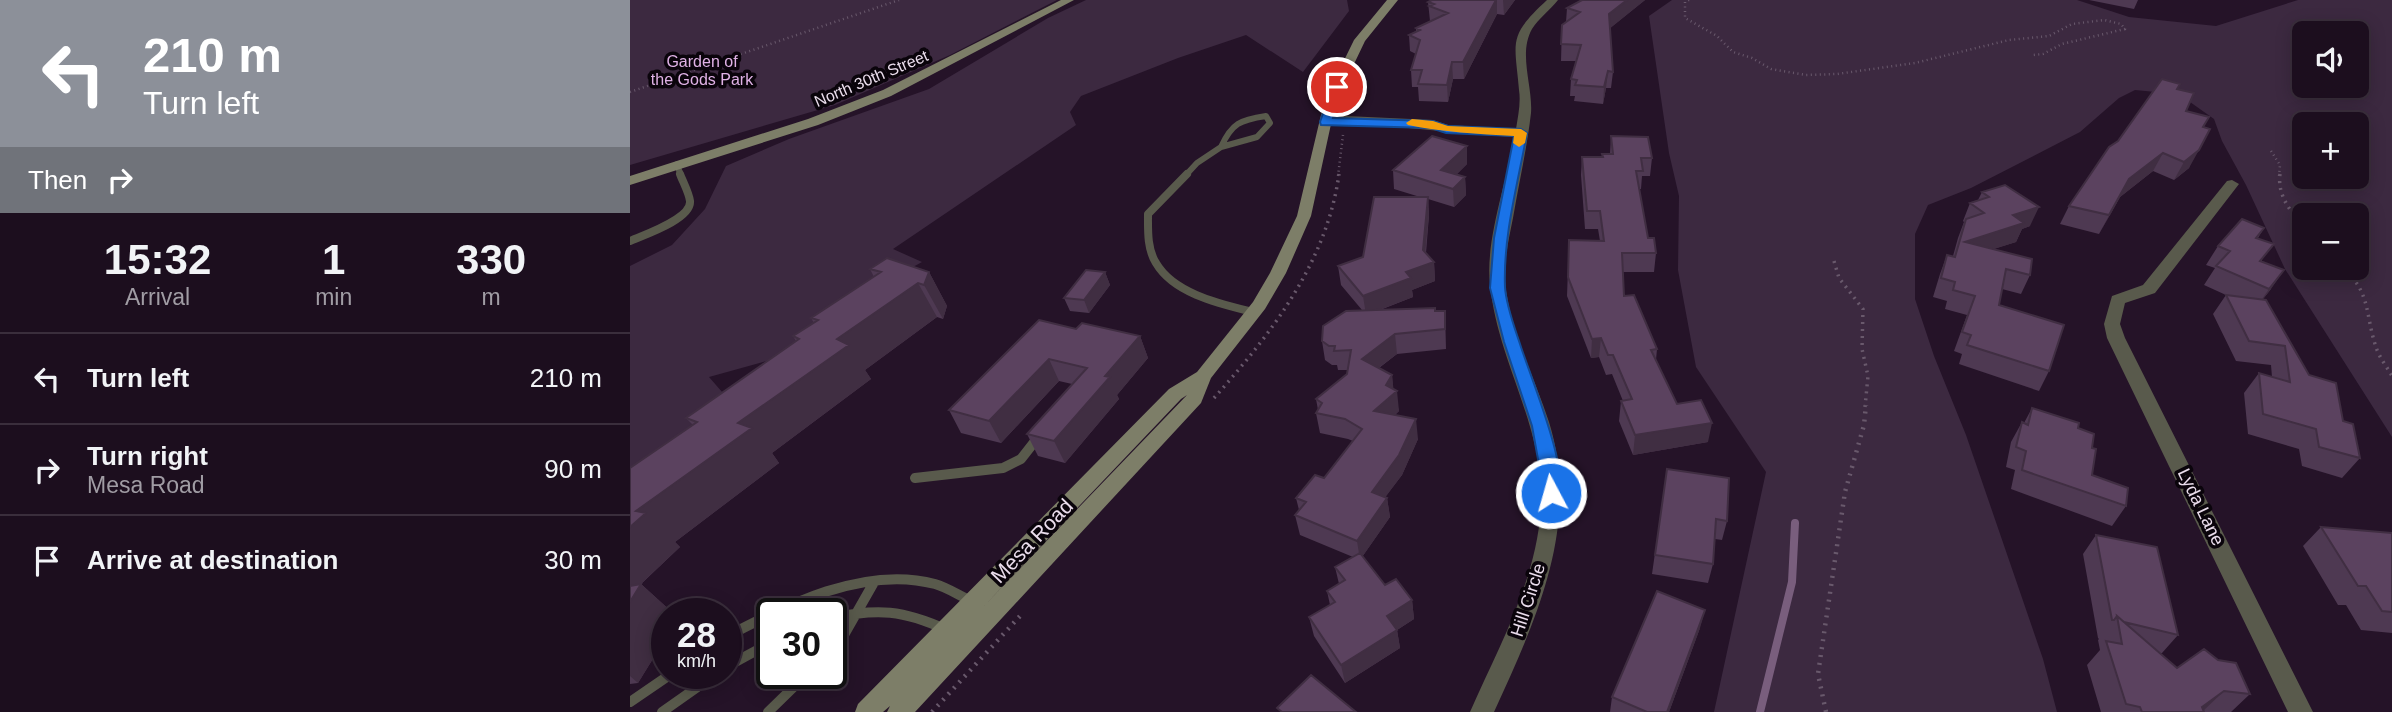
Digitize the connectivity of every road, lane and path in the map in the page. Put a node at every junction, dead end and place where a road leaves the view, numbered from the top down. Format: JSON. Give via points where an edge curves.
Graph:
{"nodes":[{"id":1,"x":899,"y":0,"type":"edge"},
{"id":2,"x":1069,"y":0,"type":"edge"},
{"id":3,"x":1393,"y":0,"type":"edge"},
{"id":4,"x":1553,"y":0,"type":"edge"},
{"id":5,"x":1689,"y":0,"type":"edge"},
{"id":6,"x":2033,"y":55,"type":"dead end"},
{"id":7,"x":630,"y":92,"type":"edge"},
{"id":8,"x":1326,"y":122,"type":"junction"},
{"id":9,"x":1521,"y":133,"type":"junction"},
{"id":10,"x":1221,"y":147,"type":"junction"},
{"id":11,"x":2271,"y":151,"type":"dead end"},
{"id":12,"x":677,"y":164,"type":"junction"},
{"id":13,"x":630,"y":173,"type":"edge"},
{"id":14,"x":630,"y":181,"type":"edge"},
{"id":15,"x":2232,"y":184,"type":"dead end"},
{"id":16,"x":2292,"y":210,"type":"edge"},
{"id":17,"x":630,"y":241,"type":"edge"},
{"id":18,"x":1834,"y":261,"type":"dead end"},
{"id":19,"x":2356,"y":280,"type":"edge"},
{"id":20,"x":1253,"y":312,"type":"junction"},
{"id":21,"x":1203,"y":376,"type":"junction"},
{"id":22,"x":2392,"y":376,"type":"edge"},
{"id":23,"x":1046,"y":427,"type":"edge"},
{"id":24,"x":915,"y":478,"type":"dead end"},
{"id":25,"x":873,"y":584,"type":"junction"},
{"id":26,"x":973,"y":602,"type":"junction"},
{"id":27,"x":857,"y":612,"type":"junction"},
{"id":28,"x":994,"y":613,"type":"junction"},
{"id":29,"x":847,"y":614,"type":"edge"},
{"id":30,"x":742,"y":629,"type":"edge"},
{"id":31,"x":847,"y":630,"type":"edge"},
{"id":32,"x":946,"y":630,"type":"junction"},
{"id":33,"x":967,"y":641,"type":"junction"},
{"id":34,"x":651,"y":688,"type":"edge"},
{"id":35,"x":695,"y":689,"type":"edge"},
{"id":36,"x":792,"y":689,"type":"edge"},
{"id":37,"x":630,"y":702,"type":"edge"},
{"id":38,"x":662,"y":712,"type":"edge"},
{"id":39,"x":768,"y":712,"type":"edge"},
{"id":40,"x":867,"y":712,"type":"edge"},
{"id":41,"x":899,"y":712,"type":"edge"},
{"id":42,"x":1482,"y":712,"type":"edge"},
{"id":43,"x":1826,"y":712,"type":"edge"},
{"id":44,"x":2301,"y":712,"type":"edge"}],
"edges":[{"from":1,"to":7,"type":"path"},
{"from":2,"to":12,"type":"main road","name":"North 30th Street","via":[[887,93],[813,122]]},
{"from":3,"to":8,"type":"main road","name":"Mesa Road","via":[[1360,40]]},
{"from":4,"to":9,"type":"street","name":"Hill Circle","via":[[1534,18],[1522,41],[1520,64],[1526,89]]},
{"from":5,"to":6,"type":"path","via":[[1685,18],[1717,36],[1733,52],[1771,69],[1805,75],[1915,63],[2009,40],[2049,36],[2072,24],[2104,20],[2124,29]]},
{"from":8,"to":9,"type":"street","via":[[1344,130],[1391,127],[1432,133],[1446,129]]},
{"from":8,"to":20,"type":"main road","name":"Mesa Road","via":[[1304,216],[1278,273]]},
{"from":9,"to":42,"type":"street","name":"Hill Circle","via":[[1501,238],[1498,288],[1546,449],[1552,477],[1551,508],[1536,584]]},
{"from":10,"to":10,"type":"lane","via":[[1230,128],[1248,118],[1266,116],[1270,124],[1257,137]]},
{"from":10,"to":20,"type":"lane","via":[[1197,163],[1148,214],[1147,235],[1156,264],[1172,279],[1215,303]]},
{"from":11,"to":16,"type":"path","via":[[2280,164],[2279,187]]},
{"from":12,"to":13,"type":"main road","name":"North 30th Street"},
{"from":12,"to":14,"type":"main road","name":"North 30th Street"},
{"from":12,"to":17,"type":"lane","via":[[690,208],[677,220]]},
{"from":15,"to":44,"type":"street","name":"Lyda Lane","via":[[2149,289],[2118,300],[2112,324]]},
{"from":18,"to":43,"type":"path","via":[[1839,278],[1863,309],[1862,349],[1868,376],[1864,425],[1845,492],[1818,674]]},
{"from":19,"to":22,"type":"path","via":[[2376,349]]},
{"from":20,"to":21,"type":"main road","name":"Mesa Road"},
{"from":21,"to":26,"type":"main road","name":"Mesa Road","via":[[1175,394]]},
{"from":21,"to":28,"type":"main road","name":"Mesa Road","via":[[1195,398]]},
{"from":23,"to":24,"type":"lane","via":[[1014,464]]},
{"from":25,"to":26,"type":"lane","via":[[934,584]]},
{"from":25,"to":27,"type":"lane"},
{"from":25,"to":30,"type":"lane","via":[[812,597]]},
{"from":26,"to":28,"type":"lane"},
{"from":26,"to":32,"type":"main road","name":"Mesa Road"},
{"from":27,"to":29,"type":"lane"},
{"from":27,"to":31,"type":"lane"},
{"from":27,"to":32,"type":"lane","via":[[909,612]]},
{"from":28,"to":33,"type":"main road","name":"Mesa Road"},
{"from":32,"to":33,"type":"lane"},
{"from":32,"to":40,"type":"main road","name":"Mesa Road"},
{"from":33,"to":41,"type":"main road","name":"Mesa Road"},
{"from":34,"to":37,"type":"lane"},
{"from":35,"to":38,"type":"lane"},
{"from":36,"to":39,"type":"lane"}]}
